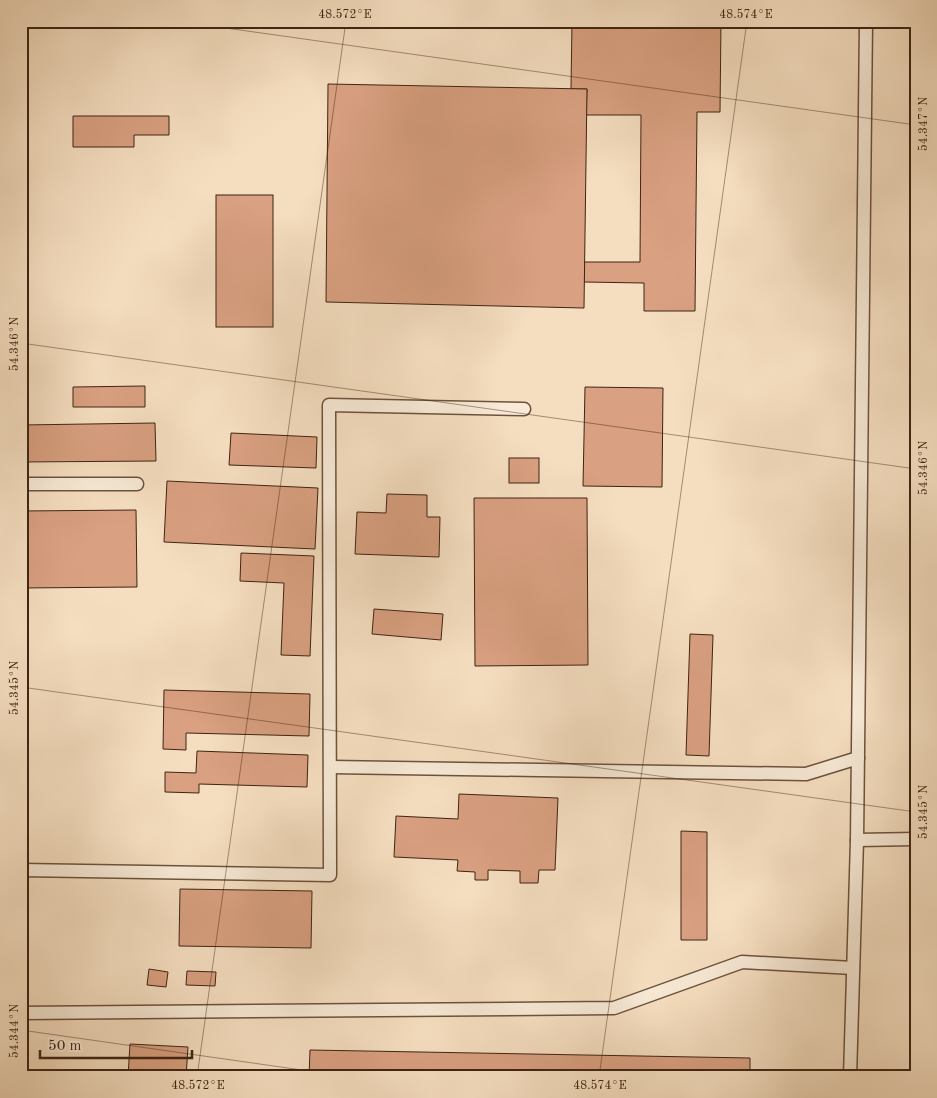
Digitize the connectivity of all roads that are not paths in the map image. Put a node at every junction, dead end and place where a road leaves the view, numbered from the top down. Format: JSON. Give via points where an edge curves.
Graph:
{"nodes":[{"id":1,"x":866,"y":21,"type":"edge"},
{"id":2,"x":524,"y":409,"type":"dead end"},
{"id":3,"x":21,"y":484,"type":"edge"},
{"id":4,"x":137,"y":484,"type":"dead end"},
{"id":5,"x":858,"y":758,"type":"junction"},
{"id":6,"x":330,"y":767,"type":"junction"},
{"id":7,"x":916,"y":839,"type":"edge"},
{"id":8,"x":857,"y":840,"type":"junction"},
{"id":9,"x":21,"y":870,"type":"edge"},
{"id":10,"x":853,"y":968,"type":"junction"},
{"id":11,"x":21,"y":1013,"type":"edge"},
{"id":12,"x":850,"y":1077,"type":"edge"}],
"edges":[{"from":1,"to":5,"type":"lane"},
{"from":2,"to":6,"type":"lane","via":[[329,405]]},
{"from":3,"to":4,"type":"lane"},
{"from":5,"to":6,"type":"lane","via":[[806,774]]},
{"from":5,"to":8,"type":"lane"},
{"from":6,"to":9,"type":"lane","via":[[330,875]]},
{"from":7,"to":8,"type":"lane"},
{"from":8,"to":10,"type":"lane"},
{"from":10,"to":11,"type":"lane","via":[[742,962],[614,1008]]},
{"from":10,"to":12,"type":"lane"}]}
